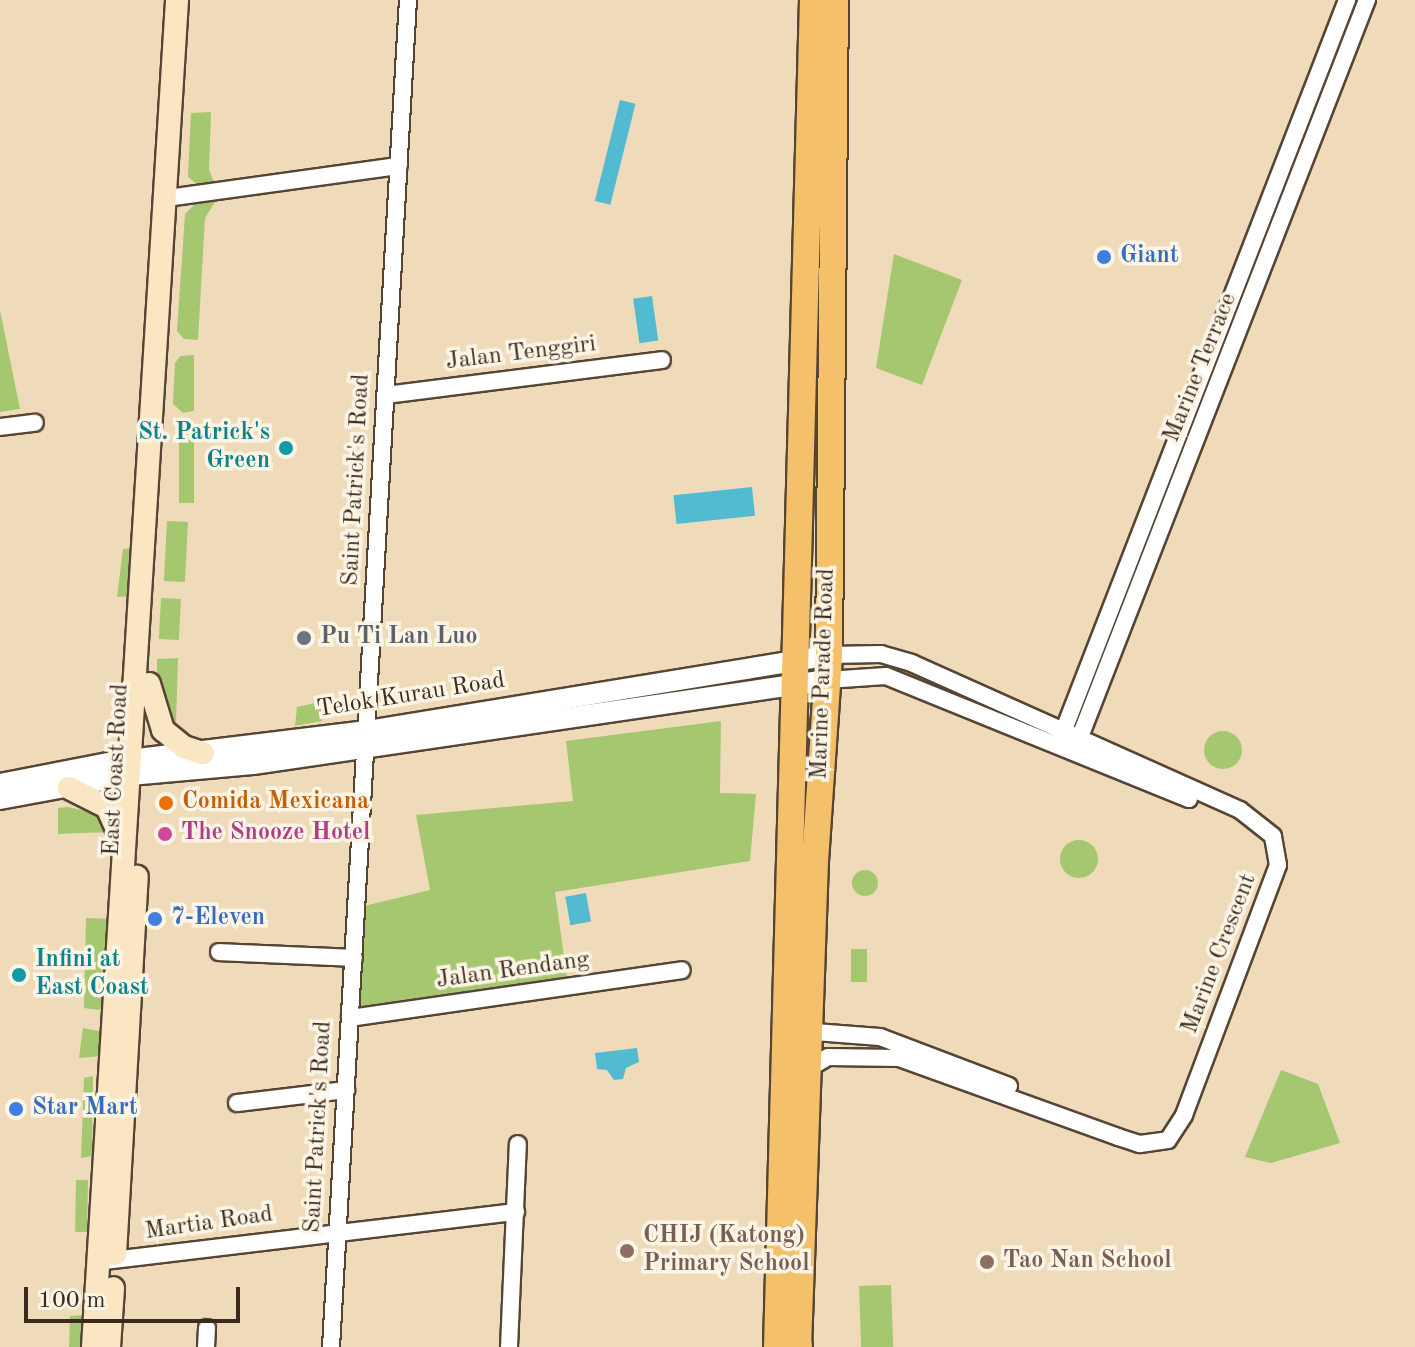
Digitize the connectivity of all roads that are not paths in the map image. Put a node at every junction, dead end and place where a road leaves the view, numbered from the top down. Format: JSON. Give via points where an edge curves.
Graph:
{"nodes":[{"id":1,"x":177,"y":0,"type":"edge"},
{"id":2,"x":192,"y":0,"type":"edge"},
{"id":3,"x":408,"y":0,"type":"edge"},
{"id":4,"x":813,"y":0,"type":"edge"},
{"id":5,"x":835,"y":0,"type":"edge"},
{"id":6,"x":1347,"y":0,"type":"edge"},
{"id":7,"x":1367,"y":0,"type":"edge"},
{"id":8,"x":399,"y":166,"type":"junction"},
{"id":9,"x":173,"y":198,"type":"junction"},
{"id":10,"x":662,"y":360,"type":"dead end"},
{"id":11,"x":386,"y":395,"type":"junction"},
{"id":12,"x":35,"y":423,"type":"dead end"},
{"id":13,"x":0,"y":427,"type":"edge"},
{"id":14,"x":796,"y":657,"type":"junction"},
{"id":15,"x":828,"y":668,"type":"junction"},
{"id":16,"x":149,"y":684,"type":"junction"},
{"id":17,"x":796,"y":685,"type":"junction"},
{"id":18,"x":1060,"y":738,"type":"junction"},
{"id":19,"x":366,"y":740,"type":"junction"},
{"id":20,"x":1077,"y":745,"type":"junction"},
{"id":21,"x":203,"y":753,"type":"junction"},
{"id":22,"x":137,"y":768,"type":"junction"},
{"id":23,"x":0,"y":784,"type":"edge"},
{"id":24,"x":57,"y":784,"type":"junction"},
{"id":25,"x":0,"y":799,"type":"edge"},
{"id":26,"x":125,"y":849,"type":"junction"},
{"id":27,"x":219,"y":952,"type":"dead end"},
{"id":28,"x":354,"y":958,"type":"junction"},
{"id":29,"x":682,"y":970,"type":"dead end"},
{"id":30,"x":350,"y":1018,"type":"junction"},
{"id":31,"x":797,"y":1032,"type":"junction"},
{"id":32,"x":808,"y":1069,"type":"junction"},
{"id":33,"x":346,"y":1090,"type":"junction"},
{"id":34,"x":237,"y":1103,"type":"dead end"},
{"id":35,"x":518,"y":1144,"type":"dead end"},
{"id":36,"x":516,"y":1212,"type":"junction"},
{"id":37,"x":337,"y":1231,"type":"junction"},
{"id":38,"x":107,"y":1261,"type":"junction"},
{"id":39,"x":207,"y":1328,"type":"dead end"},
{"id":40,"x":793,"y":1345,"type":"edge"},
{"id":41,"x":93,"y":1347,"type":"edge"},
{"id":42,"x":109,"y":1347,"type":"edge"},
{"id":43,"x":206,"y":1347,"type":"edge"},
{"id":44,"x":331,"y":1347,"type":"edge"},
{"id":45,"x":509,"y":1347,"type":"edge"}],
"edges":[{"from":1,"to":9,"type":"main road","name":"East Coast Road"},
{"from":2,"to":9,"type":"main road","name":"East Coast Road"},
{"from":3,"to":8,"type":"street","name":"Saint Patrick's Road"},
{"from":4,"to":14,"type":"main road","name":"Marine Parade Road"},
{"from":5,"to":15,"type":"main road","name":"Marine Parade Road"},
{"from":6,"to":18,"type":"street","name":"Marine Terrace"},
{"from":7,"to":20,"type":"street","name":"Marine Terrace"},
{"from":8,"to":9,"type":"street"},
{"from":8,"to":11,"type":"street","name":"Saint Patrick's Road"},
{"from":9,"to":16,"type":"main road","name":"East Coast Road"},
{"from":9,"to":22,"type":"main road","name":"East Coast Road"},
{"from":10,"to":11,"type":"street","name":"Jalan Tenggiri"},
{"from":11,"to":19,"type":"street","name":"Saint Patrick's Road"},
{"from":12,"to":13,"type":"street"},
{"from":14,"to":15,"type":"street","name":"Telok Kurau Road"},
{"from":14,"to":17,"type":"main road","name":"Marine Parade Road"},
{"from":14,"to":19,"type":"street","name":"Telok Kurau Road"},
{"from":15,"to":17,"type":"street","name":"Telok Kurau Road"},
{"from":15,"to":18,"type":"street","name":"Marine Crescent","via":[[886,676]]},
{"from":15,"to":18,"type":"street","name":"Marine Crescent","via":[[881,654],[902,660]]},
{"from":15,"to":31,"type":"main road","name":"Marine Parade Road"},
{"from":16,"to":21,"type":"main road","via":[[163,730],[184,747]]},
{"from":16,"to":22,"type":"main road","name":"East Coast Road"},
{"from":17,"to":19,"type":"street","name":"Telok Kurau Road"},
{"from":17,"to":31,"type":"main road","name":"Marine Parade Road"},
{"from":18,"to":20,"type":"street","name":"Marine Crescent"},
{"from":19,"to":21,"type":"street","name":"Telok Kurau Road"},
{"from":19,"to":22,"type":"street","name":"Telok Kurau Road"},
{"from":19,"to":28,"type":"street","name":"Saint Patrick's Road"},
{"from":20,"to":31,"type":"street","name":"Marine Crescent","via":[[1235,819],[1259,834],[1269,849],[1265,879],[1176,1110],[1162,1133],[1142,1134],[1107,1123],[880,1037]]},
{"from":20,"to":32,"type":"street","name":"Marine Crescent","via":[[1248,814],[1266,826],[1278,847],[1269,896],[1184,1115],[1168,1140],[1140,1144],[899,1058],[828,1057]]},
{"from":21,"to":22,"type":"street","name":"Telok Kurau Road"},
{"from":22,"to":24,"type":"street","name":"Telok Kurau Road"},
{"from":22,"to":26,"type":"main road","name":"East Coast Road"},
{"from":22,"to":38,"type":"main road","name":"East Coast Road"},
{"from":23,"to":24,"type":"street","name":"Telok Kurau Road"},
{"from":24,"to":25,"type":"street","name":"Telok Kurau Road"},
{"from":24,"to":26,"type":"main road","via":[[107,807]]},
{"from":26,"to":38,"type":"main road","name":"East Coast Road"},
{"from":27,"to":28,"type":"street"},
{"from":28,"to":30,"type":"street","name":"Saint Patrick's Road"},
{"from":29,"to":30,"type":"street","name":"Jalan Rendang"},
{"from":30,"to":33,"type":"street","name":"Saint Patrick's Road"},
{"from":31,"to":32,"type":"main road","name":"Marine Parade Road"},
{"from":31,"to":40,"type":"main road","name":"Marine Parade Road"},
{"from":32,"to":40,"type":"main road","name":"Marine Parade Road"},
{"from":33,"to":34,"type":"street"},
{"from":33,"to":37,"type":"street","name":"Saint Patrick's Road"},
{"from":35,"to":36,"type":"street"},
{"from":36,"to":37,"type":"street","name":"Martia Road"},
{"from":36,"to":45,"type":"street"},
{"from":37,"to":38,"type":"street","name":"Martia Road"},
{"from":37,"to":44,"type":"street","name":"Saint Patrick's Road"},
{"from":38,"to":41,"type":"main road","name":"East Coast Road"},
{"from":38,"to":42,"type":"main road","name":"East Coast Road"},
{"from":39,"to":43,"type":"street"}]}
